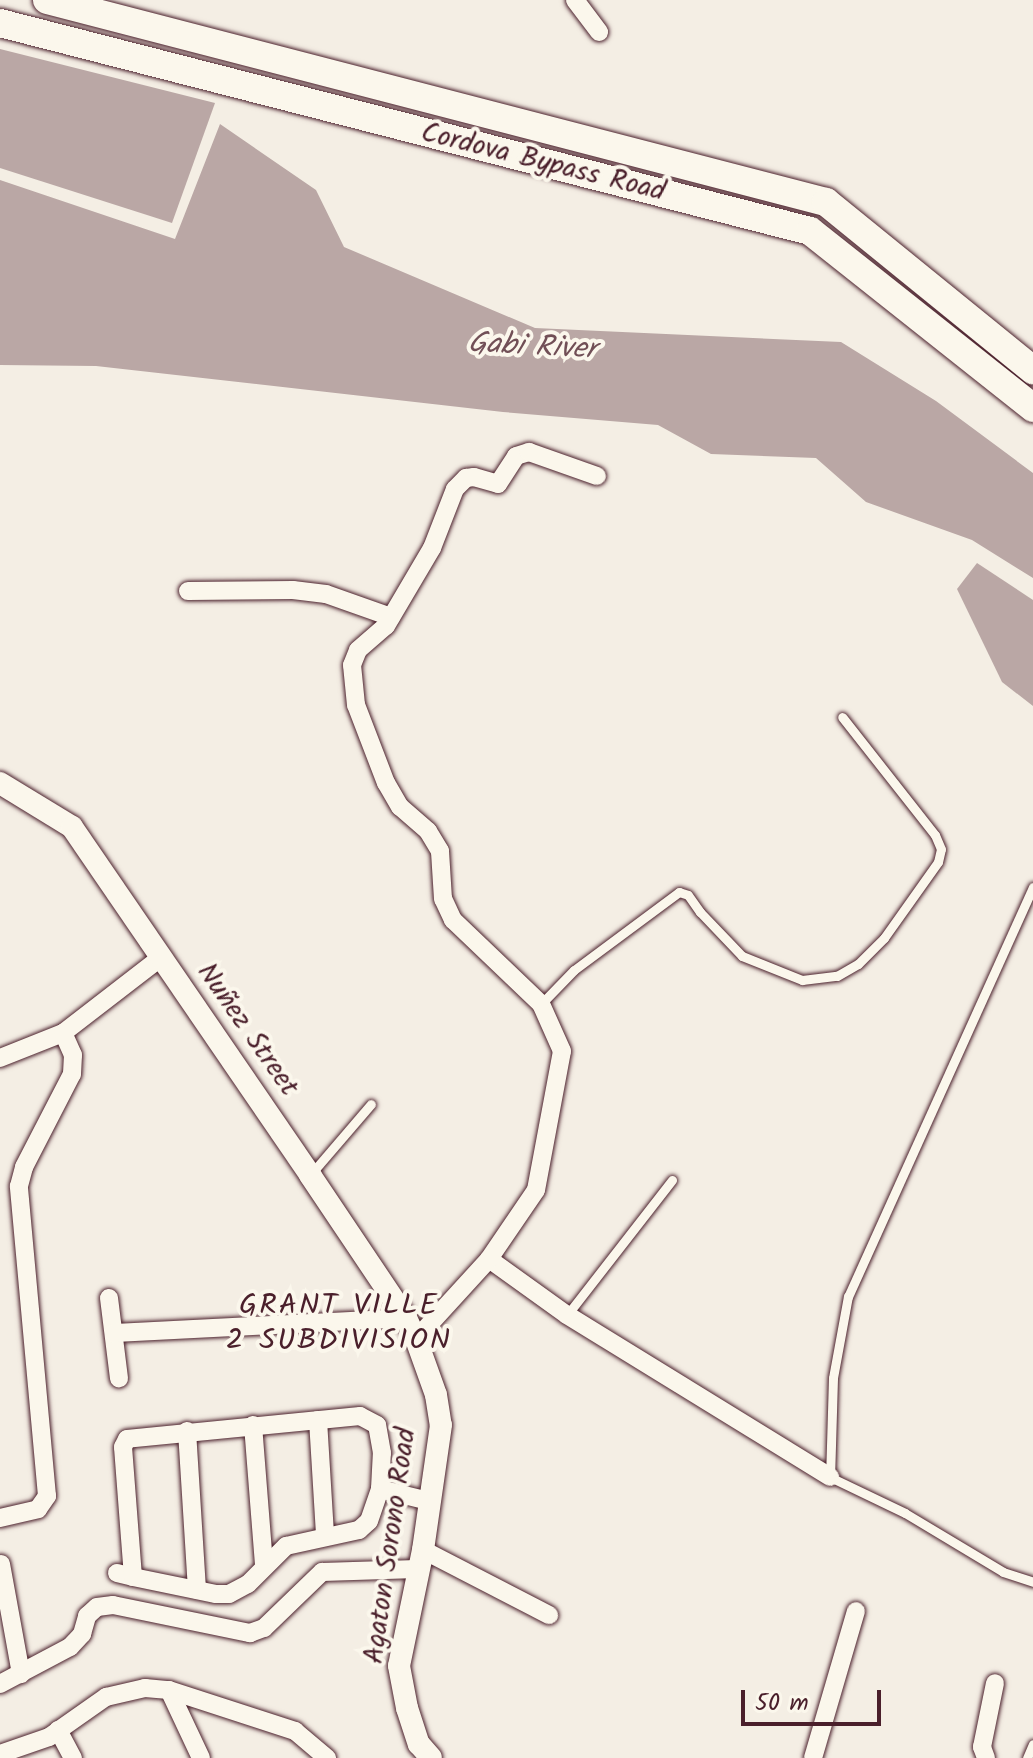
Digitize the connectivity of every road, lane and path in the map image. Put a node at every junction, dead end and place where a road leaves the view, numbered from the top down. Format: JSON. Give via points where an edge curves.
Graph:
{"nodes":[{"id":1,"x":47,"y":0,"type":"edge"},
{"id":2,"x":575,"y":0,"type":"edge"},
{"id":3,"x":101,"y":14,"type":"junction"},
{"id":4,"x":0,"y":23,"type":"edge"},
{"id":5,"x":599,"y":32,"type":"dead end"},
{"id":6,"x":92,"y":47,"type":"junction"},
{"id":7,"x":1033,"y":370,"type":"edge"},
{"id":8,"x":1033,"y":408,"type":"edge"},
{"id":9,"x":597,"y":476,"type":"dead end"},
{"id":10,"x":188,"y":591,"type":"dead end"},
{"id":11,"x":391,"y":617,"type":"junction"},
{"id":12,"x":842,"y":717,"type":"dead end"},
{"id":13,"x":0,"y":783,"type":"edge"},
{"id":14,"x":1033,"y":887,"type":"edge"},
{"id":15,"x":160,"y":958,"type":"junction"},
{"id":16,"x":541,"y":1004,"type":"junction"},
{"id":17,"x":63,"y":1033,"type":"junction"},
{"id":18,"x":0,"y":1058,"type":"edge"},
{"id":19,"x":371,"y":1104,"type":"dead end"},
{"id":20,"x":310,"y":1175,"type":"junction"},
{"id":21,"x":672,"y":1180,"type":"dead end"},
{"id":22,"x":489,"y":1259,"type":"junction"},
{"id":23,"x":109,"y":1298,"type":"dead end"},
{"id":24,"x":567,"y":1315,"type":"junction"},
{"id":25,"x":406,"y":1318,"type":"junction"},
{"id":26,"x":114,"y":1333,"type":"junction"},
{"id":27,"x":416,"y":1339,"type":"junction"},
{"id":28,"x":119,"y":1378,"type":"dead end"},
{"id":29,"x":318,"y":1420,"type":"junction"},
{"id":30,"x":253,"y":1425,"type":"junction"},
{"id":31,"x":187,"y":1431,"type":"junction"},
{"id":32,"x":830,"y":1477,"type":"junction"},
{"id":33,"x":380,"y":1489,"type":"junction"},
{"id":34,"x":429,"y":1501,"type":"junction"},
{"id":35,"x":0,"y":1518,"type":"edge"},
{"id":36,"x":325,"y":1536,"type":"junction"},
{"id":37,"x":420,"y":1560,"type":"junction"},
{"id":38,"x":1,"y":1564,"type":"edge"},
{"id":39,"x":264,"y":1566,"type":"junction"},
{"id":40,"x":1033,"y":1582,"type":"edge"},
{"id":41,"x":197,"y":1590,"type":"junction"},
{"id":42,"x":856,"y":1611,"type":"dead end"},
{"id":43,"x":549,"y":1615,"type":"dead end"},
{"id":44,"x":21,"y":1674,"type":"junction"},
{"id":45,"x":995,"y":1683,"type":"dead end"},
{"id":46,"x":0,"y":1684,"type":"edge"},
{"id":47,"x":169,"y":1690,"type":"junction"},
{"id":48,"x":58,"y":1730,"type":"junction"},
{"id":49,"x":1033,"y":1744,"type":"edge"},
{"id":50,"x":0,"y":1754,"type":"edge"},
{"id":51,"x":73,"y":1758,"type":"edge"},
{"id":52,"x":201,"y":1758,"type":"edge"},
{"id":53,"x":327,"y":1758,"type":"edge"},
{"id":54,"x":431,"y":1758,"type":"edge"},
{"id":55,"x":813,"y":1758,"type":"edge"},
{"id":56,"x":986,"y":1758,"type":"edge"},
{"id":57,"x":1027,"y":1758,"type":"edge"}],
"edges":[{"from":1,"to":3,"type":"main road","name":"Cordova Bypass Road"},
{"from":2,"to":5,"type":"street"},
{"from":3,"to":6,"type":"main road"},
{"from":3,"to":7,"type":"main road","name":"Cordova Bypass Road","via":[[826,202]]},
{"from":4,"to":6,"type":"main road","name":"Cordova Bypass Road"},
{"from":6,"to":8,"type":"main road","name":"Cordova Bypass Road","via":[[810,231]]},
{"from":9,"to":11,"type":"street","via":[[529,452],[516,456],[498,484],[466,478],[455,489],[432,548]]},
{"from":10,"to":11,"type":"street","via":[[326,594]]},
{"from":11,"to":16,"type":"street","via":[[358,650],[352,665],[356,705],[386,783],[440,851],[443,899],[453,920]]},
{"from":12,"to":16,"type":"lane","via":[[941,849],[938,862],[884,938],[858,964],[837,976],[802,980],[742,956],[688,895],[679,892],[574,970]]},
{"from":13,"to":15,"type":"street","name":"Nuñez Street","via":[[72,827]]},
{"from":14,"to":32,"type":"lane","via":[[848,1296],[833,1378]]},
{"from":15,"to":17,"type":"street"},
{"from":15,"to":20,"type":"street","name":"Nuñez Street"},
{"from":16,"to":22,"type":"street","via":[[562,1051],[536,1190]]},
{"from":17,"to":18,"type":"street"},
{"from":17,"to":35,"type":"street","via":[[73,1055],[72,1074],[19,1186],[47,1496],[38,1509]]},
{"from":19,"to":20,"type":"lane"},
{"from":20,"to":25,"type":"street","name":"Nuñez Street"},
{"from":21,"to":24,"type":"lane"},
{"from":22,"to":24,"type":"street"},
{"from":22,"to":27,"type":"street"},
{"from":23,"to":26,"type":"street"},
{"from":24,"to":32,"type":"street"},
{"from":25,"to":26,"type":"street"},
{"from":25,"to":27,"type":"street","name":"Nuñez Street"},
{"from":26,"to":28,"type":"street"},
{"from":27,"to":34,"type":"street","name":"Agaton Sorono Road","via":[[441,1425]]},
{"from":29,"to":30,"type":"street"},
{"from":29,"to":33,"type":"street","via":[[374,1420],[380,1439]]},
{"from":29,"to":36,"type":"street"},
{"from":30,"to":31,"type":"street"},
{"from":30,"to":39,"type":"street"},
{"from":31,"to":41,"type":"street"},
{"from":31,"to":41,"type":"street","via":[[135,1436],[123,1444],[125,1575]]},
{"from":32,"to":40,"type":"lane","via":[[905,1513],[1003,1572]]},
{"from":33,"to":34,"type":"street"},
{"from":33,"to":36,"type":"street","via":[[365,1526]]},
{"from":34,"to":37,"type":"street","name":"Agaton Sorono Road"},
{"from":36,"to":39,"type":"street","via":[[286,1546]]},
{"from":37,"to":43,"type":"street"},
{"from":37,"to":44,"type":"street","via":[[322,1572],[264,1628],[250,1633],[113,1605],[97,1607],[87,1616],[79,1640]]},
{"from":37,"to":54,"type":"street","name":"Agaton Sorono Road","via":[[399,1666],[419,1744]]},
{"from":38,"to":44,"type":"street"},
{"from":39,"to":41,"type":"street","via":[[242,1589],[229,1594]]},
{"from":42,"to":55,"type":"street"},
{"from":44,"to":46,"type":"street"},
{"from":45,"to":56,"type":"street","via":[[982,1747]]},
{"from":47,"to":48,"type":"street","via":[[145,1688],[106,1697]]},
{"from":47,"to":52,"type":"street"},
{"from":47,"to":53,"type":"street","via":[[295,1731]]},
{"from":48,"to":50,"type":"street"},
{"from":48,"to":51,"type":"street"},
{"from":49,"to":57,"type":"lane"}]}
